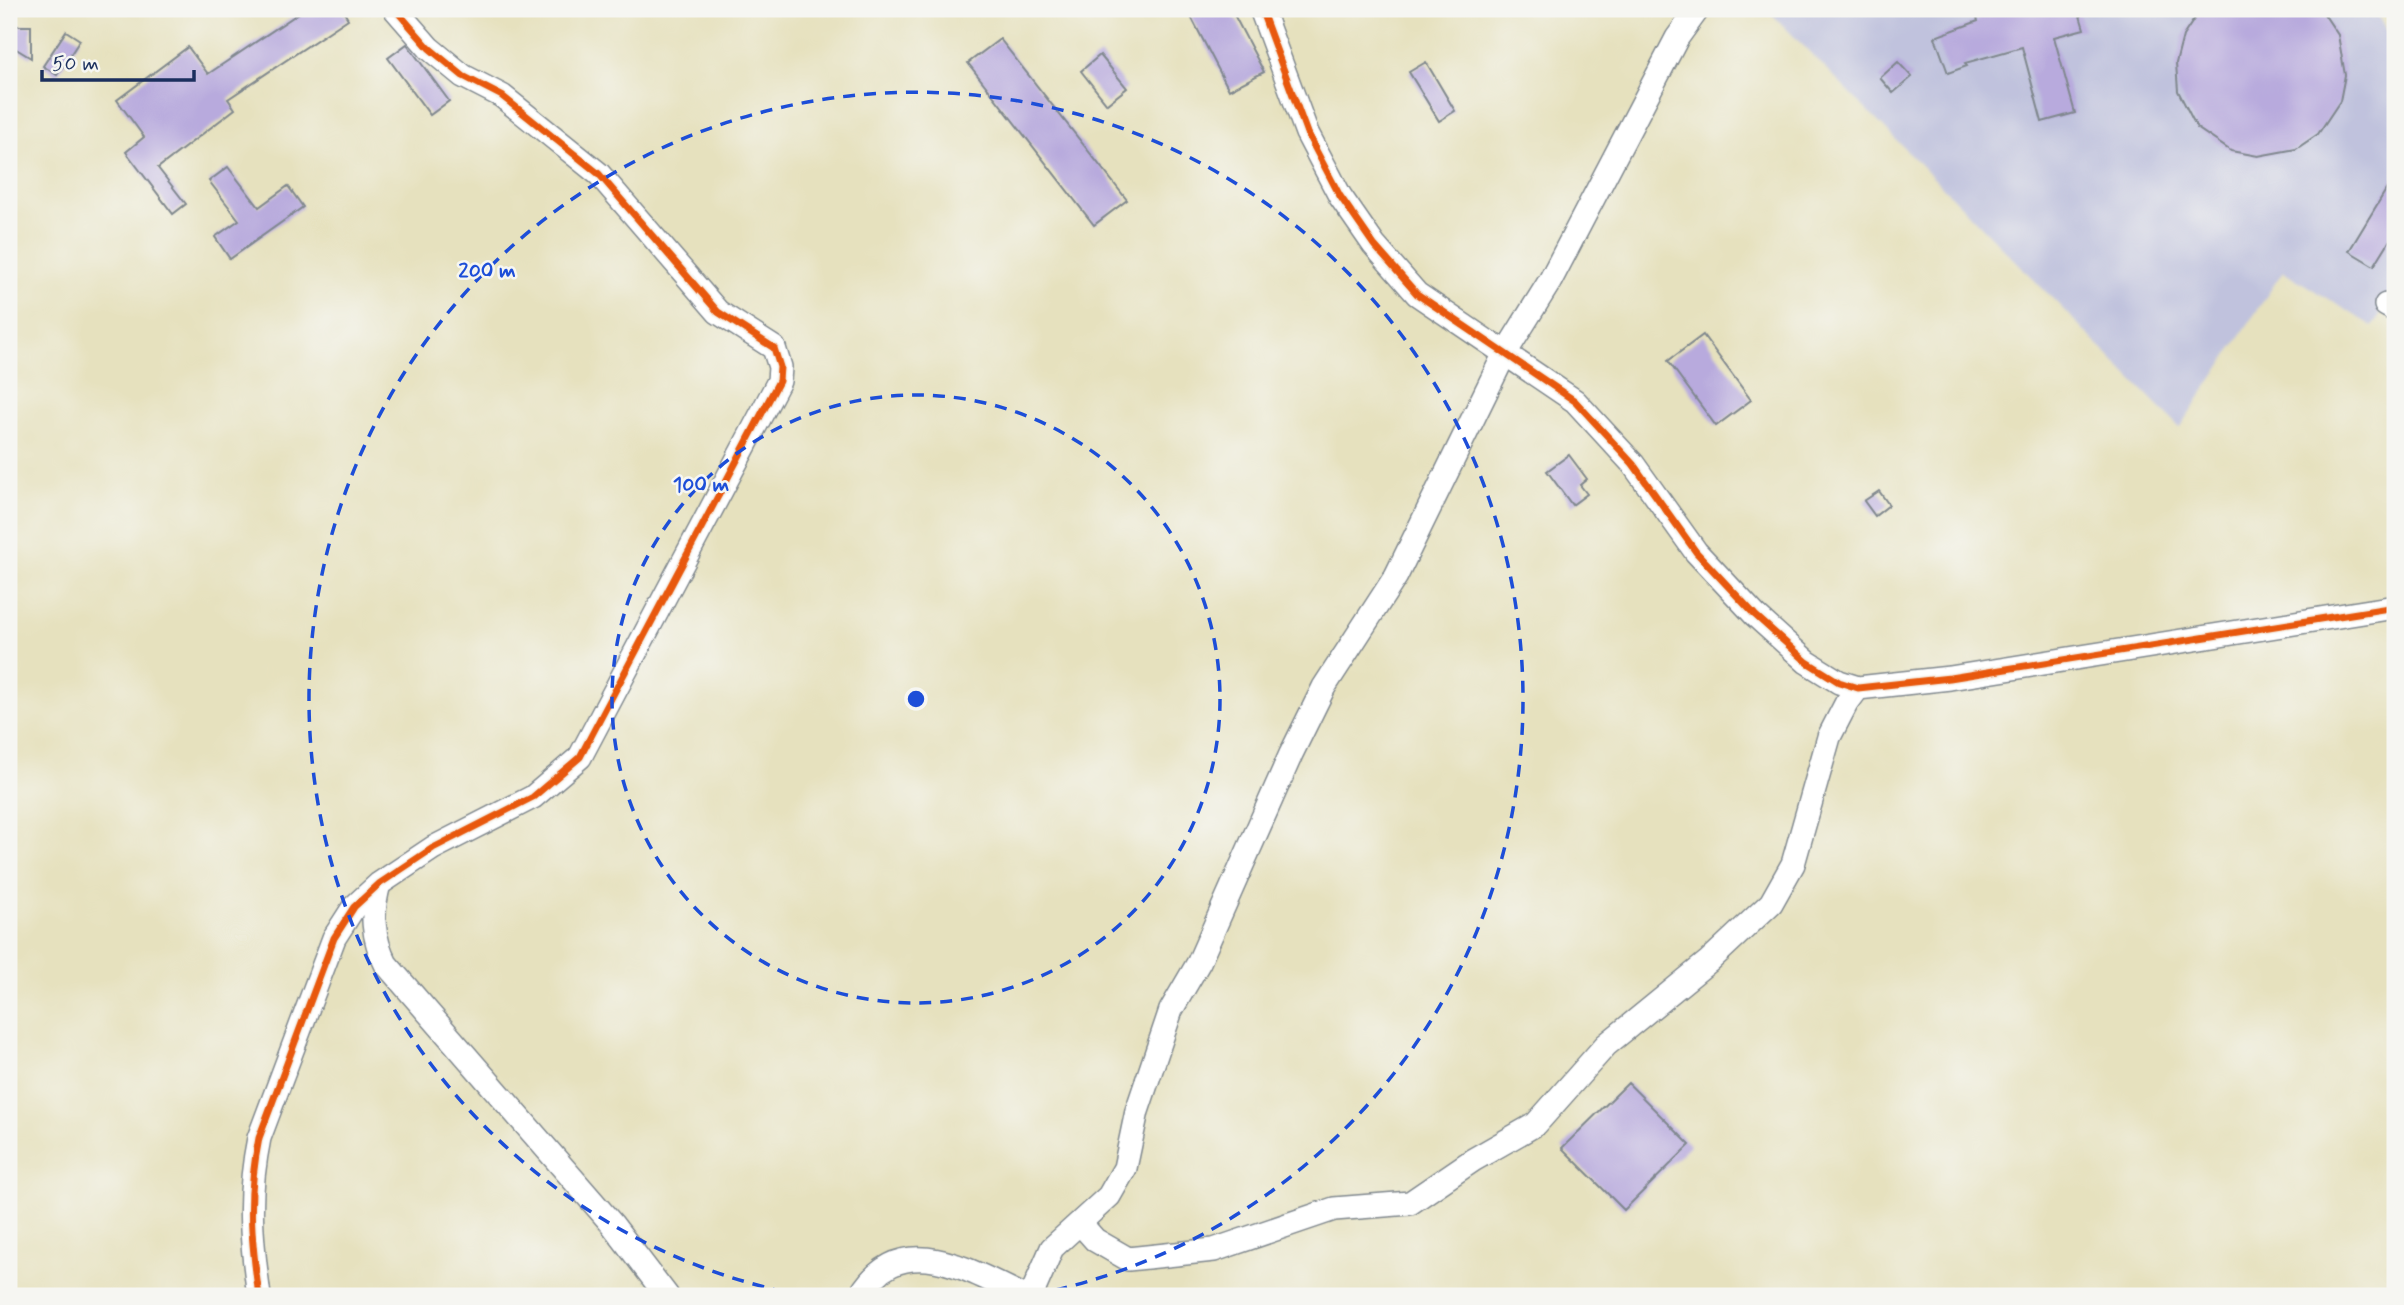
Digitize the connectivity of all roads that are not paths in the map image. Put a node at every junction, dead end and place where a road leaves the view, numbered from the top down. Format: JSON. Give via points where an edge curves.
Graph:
{"nodes":[{"id":1,"x":1261,"y":9,"type":"edge"},
{"id":2,"x":1698,"y":9,"type":"edge"},
{"id":3,"x":404,"y":11,"type":"edge"},
{"id":4,"x":1504,"y":355,"type":"junction"},
{"id":5,"x":2395,"y":607,"type":"edge"},
{"id":6,"x":1858,"y":688,"type":"junction"},
{"id":7,"x":379,"y":884,"type":"junction"},
{"id":8,"x":1080,"y":1223,"type":"junction"},
{"id":9,"x":259,"y":1296,"type":"edge"},
{"id":10,"x":667,"y":1296,"type":"edge"},
{"id":11,"x":860,"y":1296,"type":"edge"},
{"id":12,"x":1023,"y":1296,"type":"edge"},
{"id":13,"x":1031,"y":1296,"type":"edge"}],
"edges":[{"from":1,"to":4,"type":"street","via":[[1307,133],[1340,196],[1374,245],[1418,294]]},
{"from":2,"to":4,"type":"street","via":[[1676,38],[1550,281]]},
{"from":3,"to":7,"type":"street","via":[[429,48],[463,76],[502,96],[599,174],[718,312],[774,348],[780,367],[765,412],[580,757],[533,797],[433,848]]},
{"from":4,"to":6,"type":"street","via":[[1575,401],[1633,464],[1696,552],[1755,615],[1807,662]]},
{"from":4,"to":8,"type":"street","via":[[1396,576],[1324,687],[1199,962],[1171,1010],[1137,1111],[1125,1168],[1109,1196]]},
{"from":5,"to":6,"type":"street","via":[[1950,678]]},
{"from":6,"to":8,"type":"street","via":[[1829,737],[1793,864],[1772,903],[1606,1045],[1536,1124],[1410,1203],[1334,1209],[1214,1250],[1128,1259],[1095,1240]]},
{"from":7,"to":9,"type":"street","via":[[354,907],[334,938],[259,1138],[249,1227]]},
{"from":7,"to":10,"type":"street","via":[[374,942],[386,964],[612,1224]]},
{"from":8,"to":13,"type":"street","via":[[1052,1248]]},
{"from":11,"to":12,"type":"street","via":[[872,1276],[912,1258],[968,1270]]}]}
